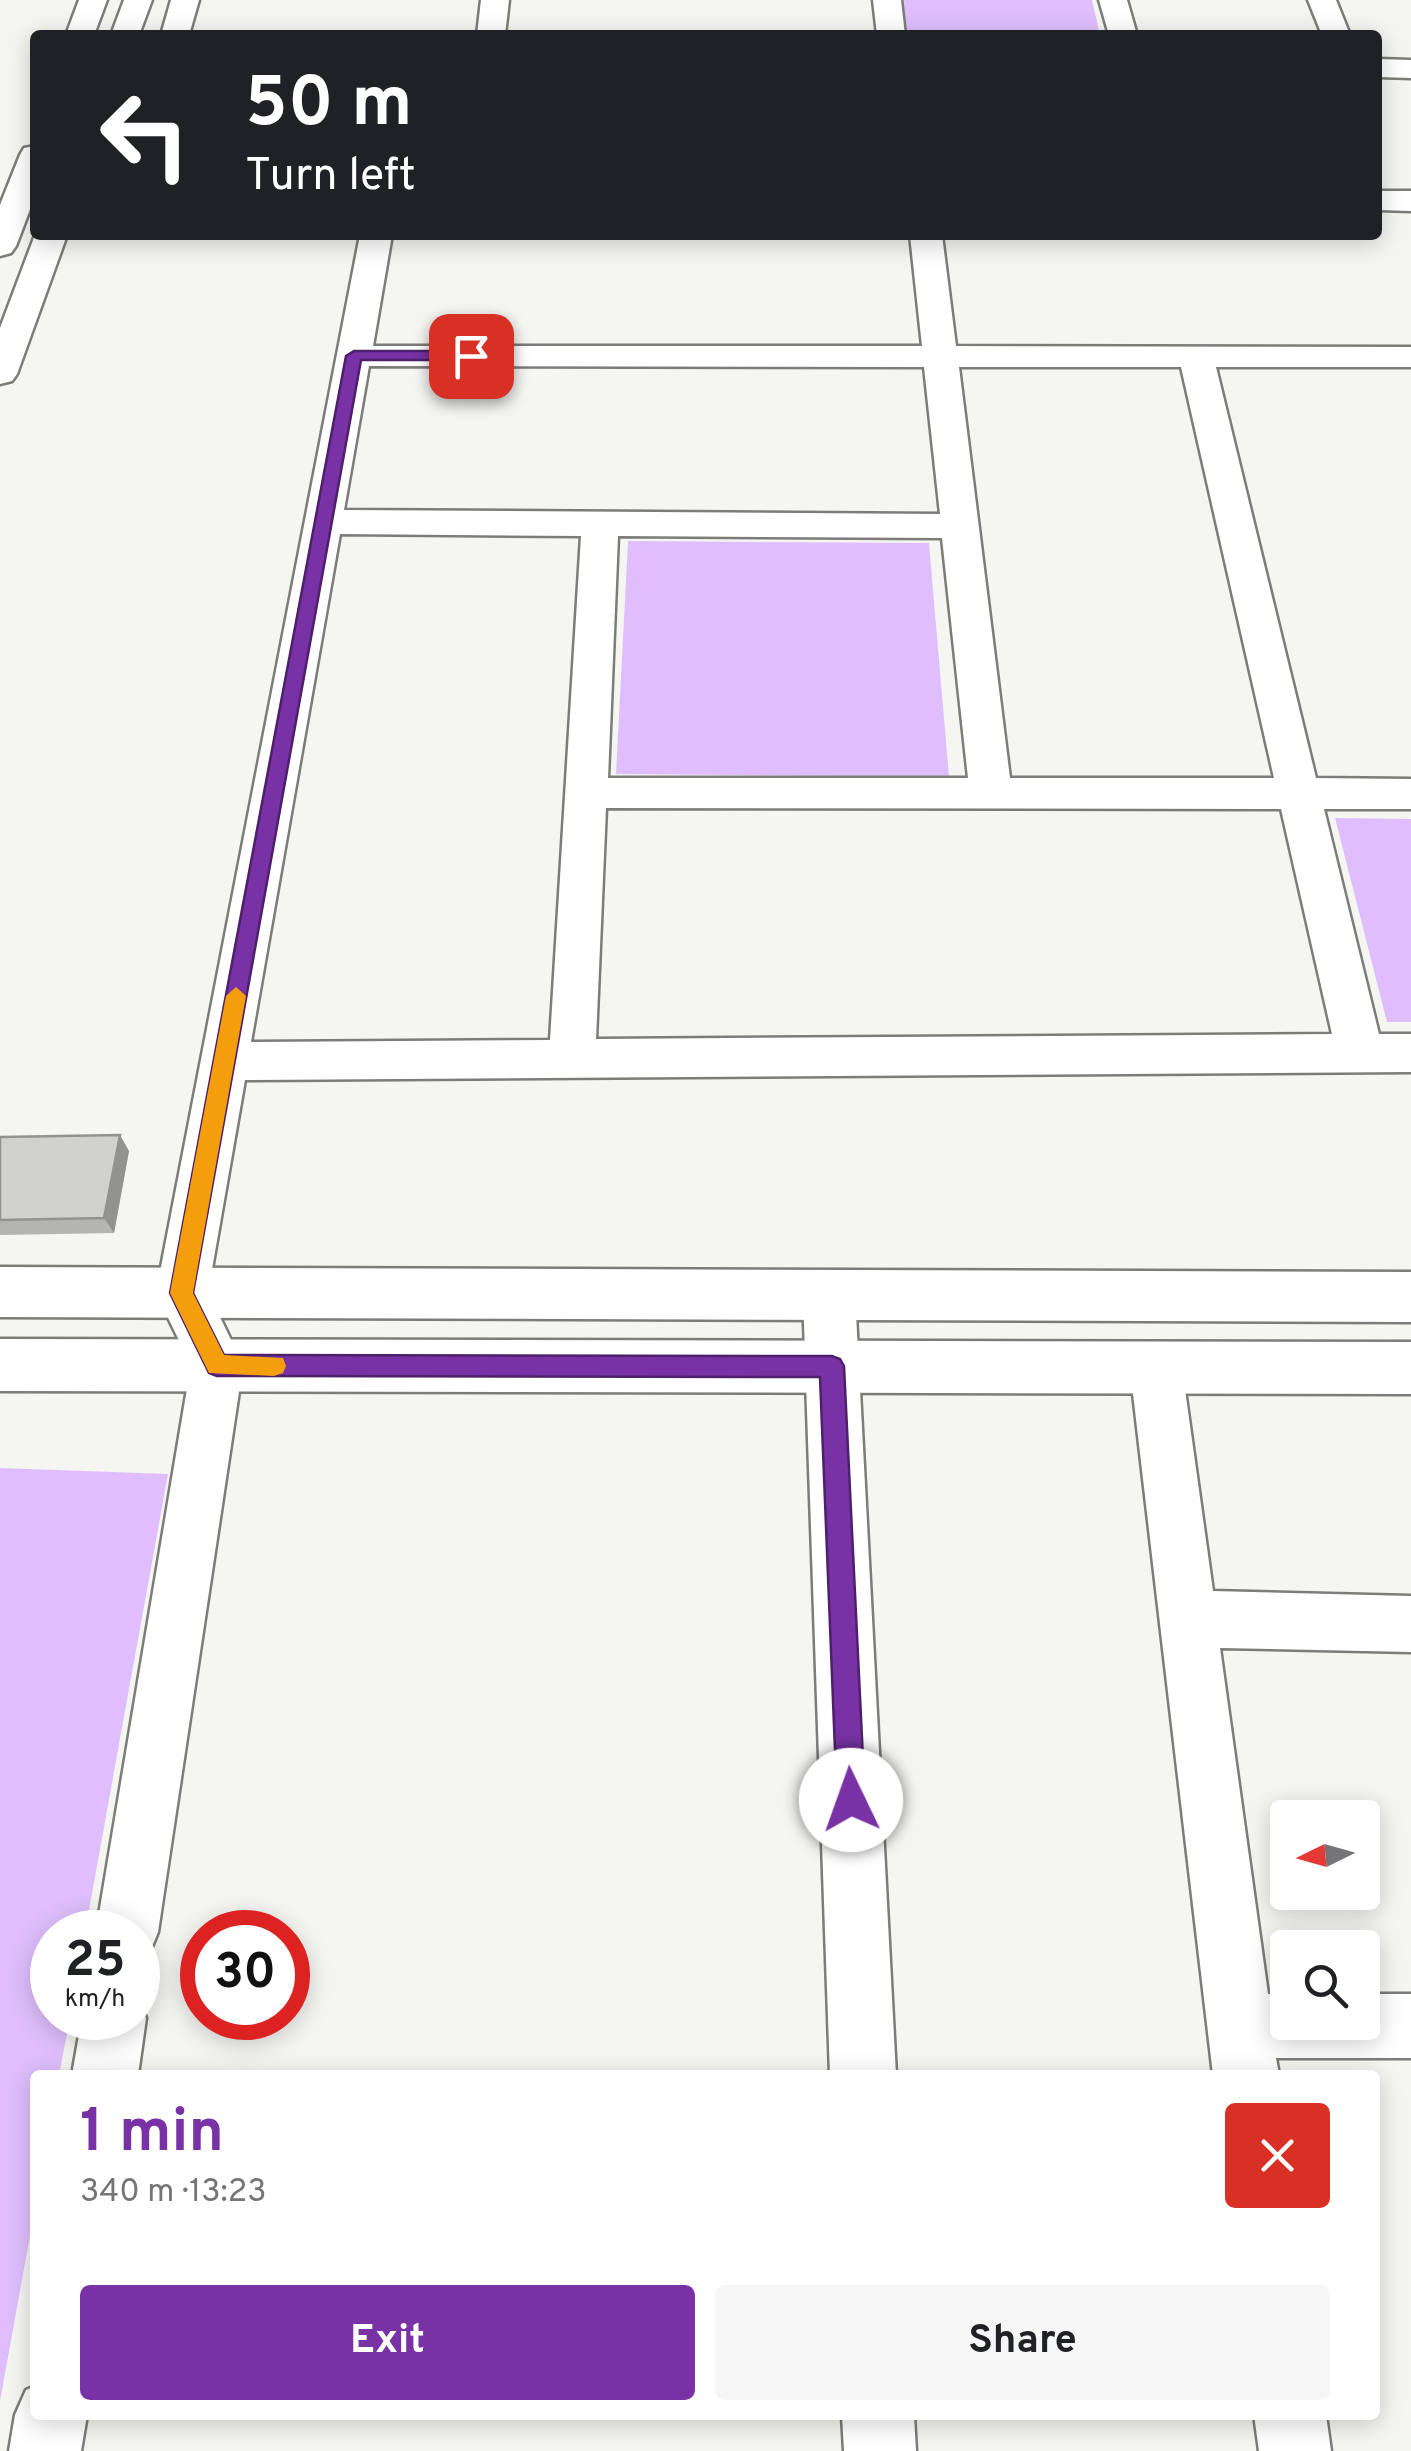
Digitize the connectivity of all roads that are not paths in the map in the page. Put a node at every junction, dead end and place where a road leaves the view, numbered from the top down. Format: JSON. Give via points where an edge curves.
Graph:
{"nodes":[{"id":1,"x":93,"y":0,"type":"edge"},
{"id":2,"x":138,"y":0,"type":"edge"},
{"id":3,"x":185,"y":0,"type":"edge"},
{"id":4,"x":495,"y":0,"type":"edge"},
{"id":5,"x":888,"y":0,"type":"edge"},
{"id":6,"x":1113,"y":0,"type":"edge"},
{"id":7,"x":1322,"y":0,"type":"edge"},
{"id":8,"x":82,"y":30,"type":"edge"},
{"id":9,"x":127,"y":30,"type":"edge"},
{"id":10,"x":176,"y":30,"type":"edge"},
{"id":11,"x":492,"y":30,"type":"edge"},
{"id":12,"x":891,"y":30,"type":"edge"},
{"id":13,"x":1122,"y":30,"type":"edge"},
{"id":14,"x":1334,"y":30,"type":"edge"},
{"id":15,"x":1382,"y":68,"type":"edge"},
{"id":16,"x":1411,"y":68,"type":"edge"},
{"id":17,"x":30,"y":167,"type":"edge"},
{"id":18,"x":18,"y":198,"type":"edge"},
{"id":19,"x":1382,"y":201,"type":"edge"},
{"id":20,"x":1411,"y":201,"type":"edge"},
{"id":21,"x":49,"y":240,"type":"edge"},
{"id":22,"x":375,"y":240,"type":"edge"},
{"id":23,"x":927,"y":240,"type":"edge"},
{"id":24,"x":0,"y":246,"type":"edge"},
{"id":25,"x":354,"y":356,"type":"junction"},
{"id":26,"x":940,"y":356,"type":"junction"},
{"id":27,"x":1196,"y":356,"type":"junction"},
{"id":28,"x":1411,"y":357,"type":"edge"},
{"id":29,"x":0,"y":374,"type":"edge"},
{"id":30,"x":323,"y":522,"type":"junction"},
{"id":31,"x":600,"y":524,"type":"junction"},
{"id":32,"x":960,"y":526,"type":"junction"},
{"id":33,"x":585,"y":793,"type":"junction"},
{"id":34,"x":990,"y":794,"type":"junction"},
{"id":35,"x":1300,"y":794,"type":"junction"},
{"id":36,"x":1411,"y":794,"type":"edge"},
{"id":37,"x":1411,"y":1053,"type":"edge"},
{"id":38,"x":1360,"y":1054,"type":"junction"},
{"id":39,"x":572,"y":1059,"type":"junction"},
{"id":40,"x":224,"y":1062,"type":"junction"},
{"id":41,"x":0,"y":1292,"type":"edge"},
{"id":42,"x":182,"y":1293,"type":"junction"},
{"id":43,"x":829,"y":1295,"type":"junction"},
{"id":44,"x":1411,"y":1297,"type":"edge"},
{"id":45,"x":0,"y":1365,"type":"edge"},
{"id":46,"x":217,"y":1366,"type":"junction"},
{"id":47,"x":832,"y":1366,"type":"junction"},
{"id":48,"x":1156,"y":1368,"type":"junction"},
{"id":49,"x":1411,"y":1368,"type":"edge"},
{"id":50,"x":1188,"y":1619,"type":"junction"},
{"id":51,"x":1411,"y":1624,"type":"edge"},
{"id":52,"x":130,"y":1910,"type":"edge"},
{"id":53,"x":1411,"y":2026,"type":"edge"},
{"id":54,"x":110,"y":2040,"type":"edge"},
{"id":55,"x":1243,"y":2050,"type":"edge"},
{"id":56,"x":105,"y":2070,"type":"edge"},
{"id":57,"x":863,"y":2070,"type":"edge"},
{"id":58,"x":49,"y":2420,"type":"edge"},
{"id":59,"x":878,"y":2420,"type":"edge"},
{"id":60,"x":1291,"y":2420,"type":"edge"},
{"id":61,"x":45,"y":2451,"type":"edge"},
{"id":62,"x":880,"y":2451,"type":"edge"},
{"id":63,"x":1295,"y":2451,"type":"edge"}],
"edges":[{"from":1,"to":8,"type":"street"},
{"from":2,"to":9,"type":"street"},
{"from":3,"to":10,"type":"street"},
{"from":4,"to":11,"type":"street"},
{"from":5,"to":12,"type":"street"},
{"from":6,"to":13,"type":"street"},
{"from":7,"to":14,"type":"street"},
{"from":15,"to":16,"type":"street"},
{"from":17,"to":18,"type":"street"},
{"from":18,"to":24,"type":"street"},
{"from":19,"to":20,"type":"street"},
{"from":21,"to":29,"type":"street"},
{"from":22,"to":25,"type":"street"},
{"from":23,"to":26,"type":"street"},
{"from":25,"to":26,"type":"street"},
{"from":25,"to":30,"type":"street"},
{"from":26,"to":27,"type":"street"},
{"from":26,"to":32,"type":"street"},
{"from":27,"to":28,"type":"street"},
{"from":27,"to":35,"type":"street"},
{"from":30,"to":31,"type":"street"},
{"from":30,"to":40,"type":"street"},
{"from":31,"to":32,"type":"street"},
{"from":31,"to":33,"type":"street"},
{"from":32,"to":34,"type":"street"},
{"from":33,"to":34,"type":"street"},
{"from":33,"to":39,"type":"street"},
{"from":34,"to":35,"type":"street"},
{"from":35,"to":36,"type":"street"},
{"from":35,"to":38,"type":"street"},
{"from":37,"to":38,"type":"street"},
{"from":38,"to":39,"type":"street"},
{"from":39,"to":40,"type":"street"},
{"from":40,"to":42,"type":"street"},
{"from":41,"to":42,"type":"street"},
{"from":42,"to":43,"type":"street"},
{"from":42,"to":46,"type":"street"},
{"from":43,"to":44,"type":"street"},
{"from":43,"to":47,"type":"street"},
{"from":45,"to":46,"type":"street"},
{"from":46,"to":47,"type":"street"},
{"from":46,"to":52,"type":"street"},
{"from":47,"to":48,"type":"street"},
{"from":47,"to":57,"type":"street"},
{"from":48,"to":49,"type":"street"},
{"from":48,"to":50,"type":"street"},
{"from":50,"to":51,"type":"street"},
{"from":50,"to":55,"type":"street"},
{"from":53,"to":55,"type":"street"},
{"from":54,"to":56,"type":"street"},
{"from":58,"to":61,"type":"street"},
{"from":59,"to":62,"type":"street"},
{"from":60,"to":63,"type":"street"}]}
